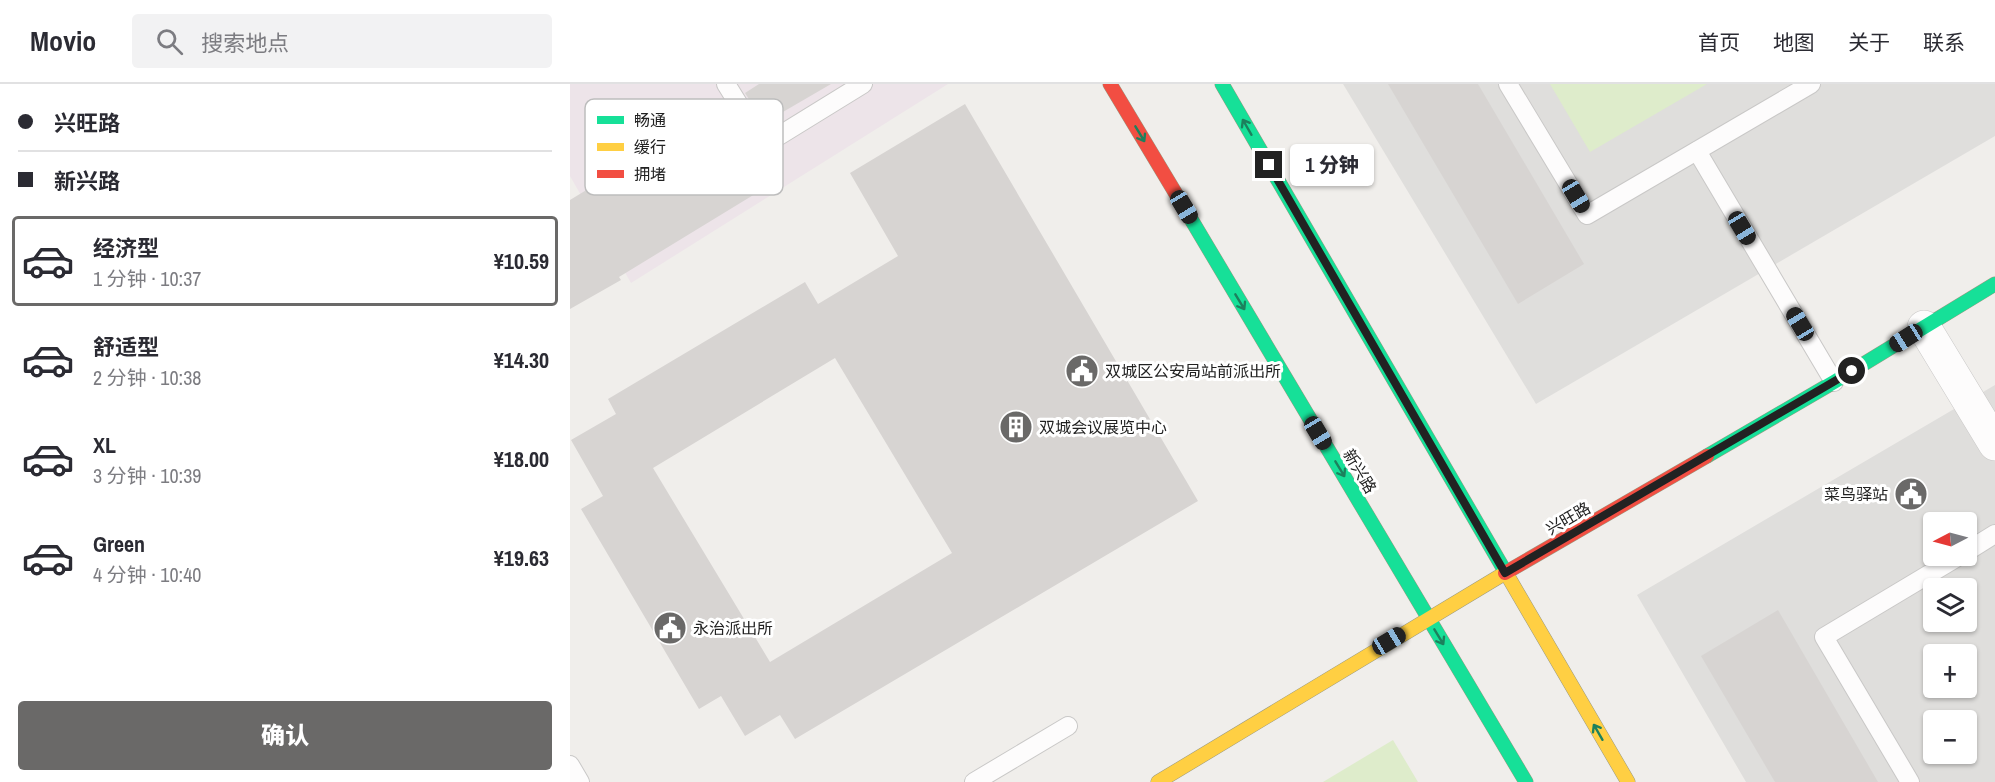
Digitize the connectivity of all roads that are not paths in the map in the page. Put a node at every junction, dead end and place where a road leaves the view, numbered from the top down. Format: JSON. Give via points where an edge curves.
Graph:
{"nodes":[{"id":1,"x":726,"y":84,"type":"edge"},
{"id":2,"x":863,"y":84,"type":"edge"},
{"id":3,"x":1110,"y":84,"type":"edge"},
{"id":4,"x":1222,"y":84,"type":"edge"},
{"id":5,"x":1508,"y":84,"type":"edge"},
{"id":6,"x":1811,"y":84,"type":"edge"},
{"id":7,"x":735,"y":99,"type":"edge"},
{"id":8,"x":783,"y":133,"type":"edge"},
{"id":9,"x":1697,"y":151,"type":"junction"},
{"id":10,"x":1995,"y":284,"type":"edge"},
{"id":11,"x":1924,"y":327,"type":"junction"},
{"id":12,"x":1834,"y":382,"type":"junction"},
{"id":13,"x":1995,"y":444,"type":"edge"},
{"id":14,"x":1995,"y":534,"type":"edge"},
{"id":15,"x":1977,"y":545,"type":"edge"},
{"id":16,"x":1943,"y":566,"type":"edge"},
{"id":17,"x":1505,"y":573,"type":"junction"},
{"id":18,"x":1428,"y":618,"type":"junction"},
{"id":19,"x":1068,"y":726,"type":"dead end"},
{"id":20,"x":570,"y":765,"type":"edge"},
{"id":21,"x":580,"y":782,"type":"edge"},
{"id":22,"x":974,"y":782,"type":"edge"},
{"id":23,"x":1158,"y":782,"type":"edge"},
{"id":24,"x":1526,"y":782,"type":"edge"},
{"id":25,"x":1628,"y":782,"type":"edge"},
{"id":26,"x":1910,"y":782,"type":"edge"}],
"edges":[{"from":1,"to":7,"type":"lane"},
{"from":2,"to":8,"type":"lane"},
{"from":3,"to":18,"type":"main road","name":"新兴路","one_way":true},
{"from":17,"to":4,"type":"main road","one_way":true},
{"from":5,"to":9,"type":"lane","via":[[1587,215]]},
{"from":6,"to":9,"type":"lane"},
{"from":9,"to":12,"type":"lane"},
{"from":10,"to":11,"type":"main road","name":"兴旺路"},
{"from":11,"to":12,"type":"main road","name":"兴旺路"},
{"from":11,"to":13,"type":"street"},
{"from":12,"to":17,"type":"main road","name":"兴旺路"},
{"from":14,"to":15,"type":"lane"},
{"from":16,"to":26,"type":"lane","via":[[1824,637]]},
{"from":17,"to":18,"type":"main road","name":"兴旺路"},
{"from":25,"to":17,"type":"main road","one_way":true},
{"from":18,"to":23,"type":"main road","name":"兴旺路"},
{"from":18,"to":24,"type":"main road","name":"新兴路","one_way":true},
{"from":19,"to":22,"type":"lane"},
{"from":20,"to":21,"type":"lane"}]}
